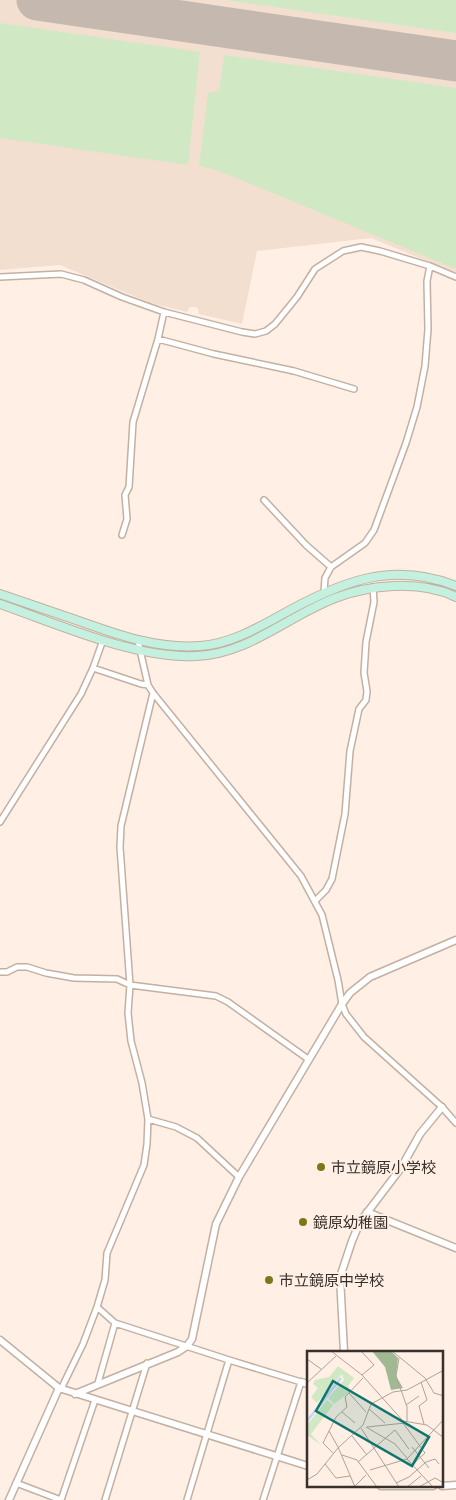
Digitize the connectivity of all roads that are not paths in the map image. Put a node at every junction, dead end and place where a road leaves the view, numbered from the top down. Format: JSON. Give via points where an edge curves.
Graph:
{"nodes":[{"id":1,"x":430,"y":266,"type":"junction"},
{"id":2,"x":0,"y":276,"type":"edge"},
{"id":3,"x":456,"y":278,"type":"edge"},
{"id":4,"x":164,"y":312,"type":"junction"},
{"id":5,"x":158,"y":339,"type":"junction"},
{"id":6,"x":354,"y":389,"type":"dead end"},
{"id":7,"x":264,"y":500,"type":"dead end"},
{"id":8,"x":122,"y":534,"type":"dead end"},
{"id":9,"x":331,"y":567,"type":"junction"},
{"id":10,"x":456,"y":586,"type":"edge"},
{"id":11,"x":373,"y":587,"type":"junction"},
{"id":12,"x":324,"y":592,"type":"junction"},
{"id":13,"x":0,"y":594,"type":"edge"},
{"id":14,"x":456,"y":597,"type":"edge"},
{"id":15,"x":0,"y":604,"type":"edge"},
{"id":16,"x":103,"y":640,"type":"junction"},
{"id":17,"x":138,"y":641,"type":"junction"},
{"id":18,"x":140,"y":650,"type":"junction"},
{"id":19,"x":93,"y":668,"type":"junction"},
{"id":20,"x":148,"y":685,"type":"junction"},
{"id":21,"x":153,"y":693,"type":"junction"},
{"id":22,"x":0,"y":822,"type":"edge"},
{"id":23,"x":315,"y":901,"type":"junction"},
{"id":24,"x":456,"y":940,"type":"edge"},
{"id":25,"x":0,"y":972,"type":"edge"},
{"id":26,"x":130,"y":985,"type":"junction"},
{"id":27,"x":342,"y":1004,"type":"junction"},
{"id":28,"x":308,"y":1059,"type":"junction"},
{"id":29,"x":442,"y":1107,"type":"junction"},
{"id":30,"x":148,"y":1119,"type":"junction"},
{"id":31,"x":456,"y":1123,"type":"edge"},
{"id":32,"x":239,"y":1177,"type":"junction"},
{"id":33,"x":367,"y":1212,"type":"junction"},
{"id":34,"x":456,"y":1248,"type":"edge"},
{"id":35,"x":97,"y":1307,"type":"junction"},
{"id":36,"x":115,"y":1323,"type":"junction"},
{"id":37,"x":0,"y":1340,"type":"edge"},
{"id":38,"x":187,"y":1346,"type":"junction"},
{"id":39,"x":344,"y":1351,"type":"edge"},
{"id":40,"x":229,"y":1360,"type":"junction"},
{"id":41,"x":147,"y":1363,"type":"junction"},
{"id":42,"x":301,"y":1382,"type":"junction"},
{"id":43,"x":98,"y":1383,"type":"junction"},
{"id":44,"x":307,"y":1384,"type":"edge"},
{"id":45,"x":60,"y":1389,"type":"junction"},
{"id":46,"x":75,"y":1394,"type":"junction"},
{"id":47,"x":95,"y":1400,"type":"junction"},
{"id":48,"x":132,"y":1411,"type":"junction"},
{"id":49,"x":206,"y":1435,"type":"junction"},
{"id":50,"x":277,"y":1456,"type":"junction"},
{"id":51,"x":307,"y":1466,"type":"edge"},
{"id":52,"x":16,"y":1483,"type":"junction"},
{"id":53,"x":9,"y":1500,"type":"edge"},
{"id":54,"x":105,"y":1500,"type":"edge"},
{"id":55,"x":186,"y":1500,"type":"edge"},
{"id":56,"x":263,"y":1500,"type":"edge"}],
"edges":[{"from":1,"to":3,"type":"street"},
{"from":1,"to":4,"type":"street","via":[[362,247],[343,251],[315,269],[275,324],[255,334]]},
{"from":1,"to":9,"type":"street","via":[[425,366],[406,443],[374,530],[365,543]]},
{"from":2,"to":4,"type":"street","via":[[61,274]]},
{"from":4,"to":5,"type":"street"},
{"from":5,"to":6,"type":"street","via":[[294,371]]},
{"from":5,"to":8,"type":"street","via":[[133,422],[129,488],[125,495],[127,519]]},
{"from":7,"to":9,"type":"street"},
{"from":9,"to":12,"type":"street","via":[[325,578]]},
{"from":10,"to":12,"type":"main road","via":[[402,574],[380,575]]},
{"from":11,"to":14,"type":"main road","via":[[415,585]]},
{"from":11,"to":18,"type":"main road","via":[[337,597],[238,647],[196,656]]},
{"from":11,"to":23,"type":"street","via":[[374,602],[364,673],[366,700],[359,709],[350,750],[345,814],[332,879]]},
{"from":12,"to":17,"type":"main road","via":[[241,636],[202,646]]},
{"from":13,"to":17,"type":"main road"},
{"from":15,"to":16,"type":"main road"},
{"from":16,"to":18,"type":"main road"},
{"from":16,"to":19,"type":"street"},
{"from":17,"to":18,"type":"street"},
{"from":18,"to":20,"type":"street"},
{"from":19,"to":20,"type":"street"},
{"from":19,"to":22,"type":"street","via":[[81,694]]},
{"from":20,"to":21,"type":"street"},
{"from":21,"to":23,"type":"street","via":[[301,876]]},
{"from":21,"to":26,"type":"street","via":[[120,826]]},
{"from":23,"to":27,"type":"street","via":[[322,915]]},
{"from":24,"to":27,"type":"street","via":[[370,977]]},
{"from":25,"to":26,"type":"street","via":[[27,967],[74,978],[117,979]]},
{"from":26,"to":28,"type":"street","via":[[216,996]]},
{"from":26,"to":30,"type":"street","via":[[131,1041]]},
{"from":27,"to":28,"type":"street"},
{"from":27,"to":29,"type":"street","via":[[364,1037]]},
{"from":28,"to":32,"type":"street"},
{"from":29,"to":31,"type":"street"},
{"from":29,"to":33,"type":"street"},
{"from":30,"to":32,"type":"street","via":[[176,1127],[196,1138]]},
{"from":30,"to":35,"type":"street","via":[[144,1165],[107,1253],[105,1280]]},
{"from":32,"to":38,"type":"street","via":[[216,1224],[192,1340]]},
{"from":33,"to":34,"type":"street"},
{"from":33,"to":39,"type":"street","via":[[352,1241],[340,1277]]},
{"from":35,"to":36,"type":"street"},
{"from":35,"to":45,"type":"street"},
{"from":36,"to":38,"type":"street"},
{"from":36,"to":43,"type":"street"},
{"from":37,"to":45,"type":"street"},
{"from":38,"to":40,"type":"street"},
{"from":38,"to":41,"type":"street"},
{"from":40,"to":42,"type":"street"},
{"from":40,"to":49,"type":"street"},
{"from":41,"to":43,"type":"street"},
{"from":41,"to":48,"type":"street"},
{"from":42,"to":44,"type":"street"},
{"from":42,"to":50,"type":"street"},
{"from":43,"to":46,"type":"street"},
{"from":45,"to":46,"type":"street"},
{"from":45,"to":52,"type":"street"},
{"from":46,"to":47,"type":"street"},
{"from":47,"to":48,"type":"street"},
{"from":47,"to":52,"type":"street","via":[[62,1500]]},
{"from":48,"to":49,"type":"street"},
{"from":48,"to":54,"type":"street"},
{"from":49,"to":50,"type":"street"},
{"from":49,"to":55,"type":"street"},
{"from":50,"to":51,"type":"street"},
{"from":50,"to":56,"type":"street"},
{"from":52,"to":53,"type":"street"}]}
